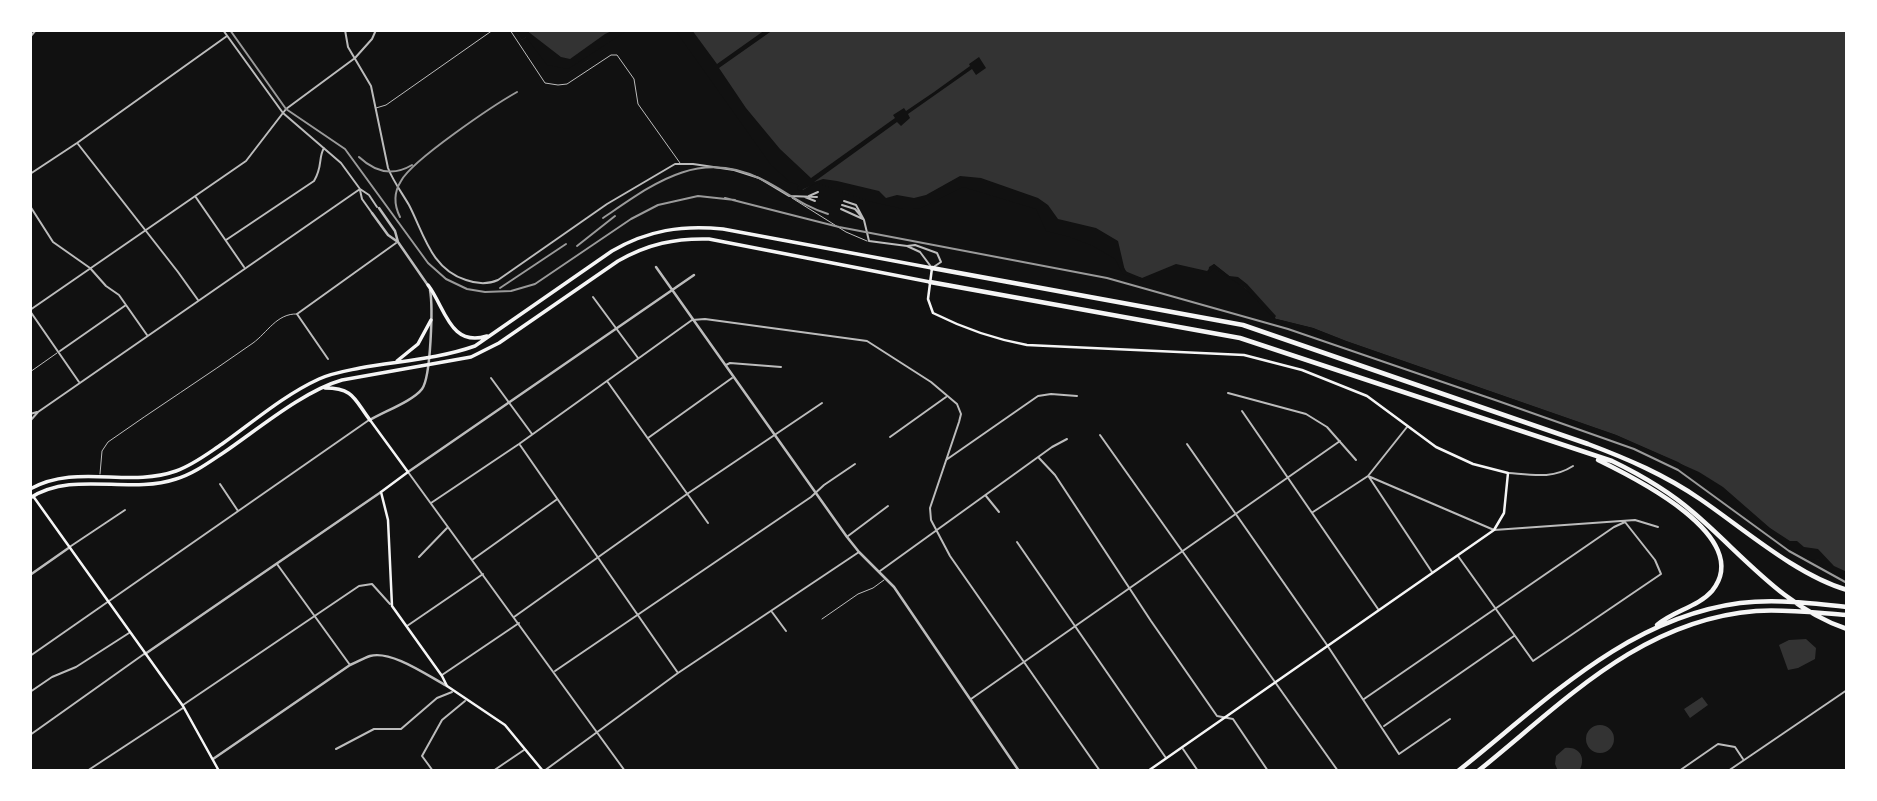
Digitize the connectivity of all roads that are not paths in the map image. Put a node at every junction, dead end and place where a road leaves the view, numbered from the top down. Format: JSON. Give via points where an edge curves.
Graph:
{"nodes":[{"id":1,"x":36,"y":30,"type":"edge"},
{"id":2,"x":223,"y":30,"type":"edge"},
{"id":3,"x":345,"y":30,"type":"edge"},
{"id":4,"x":376,"y":30,"type":"edge"},
{"id":5,"x":493,"y":30,"type":"edge"},
{"id":6,"x":510,"y":30,"type":"edge"},
{"id":7,"x":227,"y":36,"type":"junction"},
{"id":8,"x":30,"y":37,"type":"edge"},
{"id":9,"x":355,"y":58,"type":"junction"},
{"id":10,"x":376,"y":108,"type":"junction"},
{"id":11,"x":282,"y":113,"type":"junction"},
{"id":12,"x":77,"y":143,"type":"junction"},
{"id":13,"x":324,"y":148,"type":"junction"},
{"id":14,"x":680,"y":163,"type":"junction"},
{"id":15,"x":30,"y":174,"type":"edge"},
{"id":16,"x":360,"y":189,"type":"junction"},
{"id":17,"x":818,"y":192,"type":"dead end"},
{"id":18,"x":195,"y":196,"type":"junction"},
{"id":19,"x":789,"y":196,"type":"junction"},
{"id":20,"x":804,"y":197,"type":"junction"},
{"id":21,"x":817,"y":197,"type":"dead end"},
{"id":22,"x":815,"y":201,"type":"dead end"},
{"id":23,"x":844,"y":201,"type":"dead end"},
{"id":24,"x":842,"y":205,"type":"dead end"},
{"id":25,"x":30,"y":206,"type":"edge"},
{"id":26,"x":379,"y":208,"type":"joint"},
{"id":27,"x":841,"y":209,"type":"dead end"},
{"id":28,"x":372,"y":213,"type":"joint"},
{"id":29,"x":864,"y":220,"type":"junction"},
{"id":30,"x":146,"y":232,"type":"junction"},
{"id":31,"x":226,"y":240,"type":"junction"},
{"id":32,"x":869,"y":241,"type":"junction"},
{"id":33,"x":398,"y":242,"type":"junction"},
{"id":34,"x":907,"y":246,"type":"junction"},
{"id":35,"x":656,"y":267,"type":"dead end"},
{"id":36,"x":90,"y":268,"type":"junction"},
{"id":37,"x":245,"y":268,"type":"junction"},
{"id":38,"x":932,"y":268,"type":"junction"},
{"id":39,"x":694,"y":275,"type":"dead end"},
{"id":40,"x":930,"y":282,"type":"junction"},
{"id":41,"x":428,"y":285,"type":"junction"},
{"id":42,"x":673,"y":289,"type":"junction"},
{"id":43,"x":593,"y":297,"type":"dead end"},
{"id":44,"x":198,"y":300,"type":"junction"},
{"id":45,"x":126,"y":305,"type":"junction"},
{"id":46,"x":30,"y":310,"type":"edge"},
{"id":47,"x":297,"y":314,"type":"junction"},
{"id":48,"x":431,"y":320,"type":"junction"},
{"id":49,"x":692,"y":320,"type":"junction"},
{"id":50,"x":615,"y":328,"type":"junction"},
{"id":51,"x":492,"y":334,"type":"junction"},
{"id":52,"x":148,"y":335,"type":"junction"},
{"id":53,"x":59,"y":351,"type":"junction"},
{"id":54,"x":429,"y":357,"type":"junction"},
{"id":55,"x":638,"y":358,"type":"junction"},
{"id":56,"x":328,"y":359,"type":"dead end"},
{"id":57,"x":396,"y":362,"type":"junction"},
{"id":58,"x":725,"y":365,"type":"junction"},
{"id":59,"x":428,"y":367,"type":"junction"},
{"id":60,"x":781,"y":367,"type":"dead end"},
{"id":61,"x":30,"y":372,"type":"edge"},
{"id":62,"x":734,"y":377,"type":"junction"},
{"id":63,"x":491,"y":378,"type":"dead end"},
{"id":64,"x":606,"y":380,"type":"junction"},
{"id":65,"x":80,"y":383,"type":"junction"},
{"id":66,"x":323,"y":387,"type":"junction"},
{"id":67,"x":1228,"y":393,"type":"dead end"},
{"id":68,"x":948,"y":396,"type":"junction"},
{"id":69,"x":1077,"y":396,"type":"dead end"},
{"id":70,"x":508,"y":403,"type":"junction"},
{"id":71,"x":822,"y":403,"type":"dead end"},
{"id":72,"x":1242,"y":411,"type":"dead end"},
{"id":73,"x":38,"y":412,"type":"junction"},
{"id":74,"x":30,"y":414,"type":"edge"},
{"id":75,"x":370,"y":420,"type":"junction"},
{"id":76,"x":30,"y":421,"type":"edge"},
{"id":77,"x":1407,"y":427,"type":"junction"},
{"id":78,"x":532,"y":435,"type":"junction"},
{"id":79,"x":775,"y":435,"type":"junction"},
{"id":80,"x":1100,"y":435,"type":"dead end"},
{"id":81,"x":890,"y":437,"type":"dead end"},
{"id":82,"x":648,"y":439,"type":"junction"},
{"id":83,"x":1067,"y":439,"type":"dead end"},
{"id":84,"x":1340,"y":441,"type":"junction"},
{"id":85,"x":519,"y":444,"type":"junction"},
{"id":86,"x":1187,"y":444,"type":"dead end"},
{"id":87,"x":1585,"y":453,"type":"junction"},
{"id":88,"x":1039,"y":458,"type":"junction"},
{"id":89,"x":946,"y":460,"type":"junction"},
{"id":90,"x":1356,"y":460,"type":"dead end"},
{"id":91,"x":855,"y":464,"type":"dead end"},
{"id":92,"x":1573,"y":466,"type":"dead end"},
{"id":93,"x":408,"y":472,"type":"junction"},
{"id":94,"x":1508,"y":473,"type":"junction"},
{"id":95,"x":100,"y":476,"type":"junction"},
{"id":96,"x":1288,"y":477,"type":"junction"},
{"id":97,"x":1368,"y":477,"type":"junction"},
{"id":98,"x":220,"y":484,"type":"dead end"},
{"id":99,"x":30,"y":489,"type":"edge"},
{"id":100,"x":381,"y":492,"type":"junction"},
{"id":101,"x":814,"y":493,"type":"junction"},
{"id":102,"x":687,"y":494,"type":"junction"},
{"id":103,"x":985,"y":495,"type":"junction"},
{"id":104,"x":31,"y":497,"type":"edge"},
{"id":105,"x":557,"y":499,"type":"junction"},
{"id":106,"x":431,"y":503,"type":"junction"},
{"id":107,"x":888,"y":506,"type":"dead end"},
{"id":108,"x":125,"y":510,"type":"dead end"},
{"id":109,"x":238,"y":511,"type":"junction"},
{"id":110,"x":999,"y":512,"type":"dead end"},
{"id":111,"x":1312,"y":512,"type":"junction"},
{"id":112,"x":1236,"y":513,"type":"junction"},
{"id":113,"x":1625,"y":522,"type":"junction"},
{"id":114,"x":708,"y":523,"type":"dead end"},
{"id":115,"x":448,"y":527,"type":"junction"},
{"id":116,"x":1658,"y":527,"type":"dead end"},
{"id":117,"x":1494,"y":530,"type":"junction"},
{"id":118,"x":936,"y":531,"type":"junction"},
{"id":119,"x":847,"y":537,"type":"junction"},
{"id":120,"x":1017,"y":542,"type":"dead end"},
{"id":121,"x":70,"y":547,"type":"junction"},
{"id":122,"x":1182,"y":550,"type":"junction"},
{"id":123,"x":859,"y":552,"type":"junction"},
{"id":124,"x":598,"y":556,"type":"junction"},
{"id":125,"x":1458,"y":556,"type":"junction"},
{"id":126,"x":419,"y":557,"type":"dead end"},
{"id":127,"x":471,"y":560,"type":"junction"},
{"id":128,"x":277,"y":564,"type":"junction"},
{"id":129,"x":879,"y":572,"type":"junction"},
{"id":130,"x":1433,"y":573,"type":"junction"},
{"id":131,"x":483,"y":574,"type":"junction"},
{"id":132,"x":30,"y":575,"type":"edge"},
{"id":133,"x":886,"y":578,"type":"junction"},
{"id":134,"x":1129,"y":588,"type":"junction"},
{"id":135,"x":1847,"y":590,"type":"edge"},
{"id":136,"x":109,"y":601,"type":"junction"},
{"id":137,"x":392,"y":606,"type":"junction"},
{"id":138,"x":1847,"y":607,"type":"edge"},
{"id":139,"x":1379,"y":610,"type":"junction"},
{"id":140,"x":1496,"y":610,"type":"junction"},
{"id":141,"x":771,"y":611,"type":"junction"},
{"id":142,"x":638,"y":613,"type":"junction"},
{"id":143,"x":314,"y":615,"type":"junction"},
{"id":144,"x":1847,"y":615,"type":"edge"},
{"id":145,"x":514,"y":617,"type":"junction"},
{"id":146,"x":822,"y":620,"type":"dead end"},
{"id":147,"x":519,"y":623,"type":"junction"},
{"id":148,"x":1076,"y":625,"type":"junction"},
{"id":149,"x":406,"y":627,"type":"junction"},
{"id":150,"x":1654,"y":627,"type":"junction"},
{"id":151,"x":1847,"y":629,"type":"edge"},
{"id":152,"x":786,"y":631,"type":"dead end"},
{"id":153,"x":130,"y":632,"type":"junction"},
{"id":154,"x":1514,"y":635,"type":"junction"},
{"id":155,"x":1327,"y":648,"type":"junction"},
{"id":156,"x":145,"y":654,"type":"junction"},
{"id":157,"x":30,"y":656,"type":"edge"},
{"id":158,"x":1024,"y":663,"type":"junction"},
{"id":159,"x":350,"y":665,"type":"junction"},
{"id":160,"x":554,"y":671,"type":"junction"},
{"id":161,"x":678,"y":673,"type":"junction"},
{"id":162,"x":442,"y":676,"type":"junction"},
{"id":163,"x":1277,"y":682,"type":"junction"},
{"id":164,"x":447,"y":686,"type":"junction"},
{"id":165,"x":453,"y":691,"type":"junction"},
{"id":166,"x":1847,"y":691,"type":"edge"},
{"id":167,"x":30,"y":692,"type":"edge"},
{"id":168,"x":970,"y":699,"type":"junction"},
{"id":169,"x":466,"y":700,"type":"junction"},
{"id":170,"x":1363,"y":700,"type":"junction"},
{"id":171,"x":183,"y":706,"type":"junction"},
{"id":172,"x":1225,"y":718,"type":"junction"},
{"id":173,"x":1450,"y":719,"type":"dead end"},
{"id":174,"x":1383,"y":727,"type":"junction"},
{"id":175,"x":598,"y":733,"type":"junction"},
{"id":176,"x":30,"y":735,"type":"edge"},
{"id":177,"x":1182,"y":748,"type":"junction"},
{"id":178,"x":336,"y":749,"type":"dead end"},
{"id":179,"x":525,"y":749,"type":"junction"},
{"id":180,"x":1166,"y":758,"type":"junction"},
{"id":181,"x":214,"y":759,"type":"junction"},
{"id":182,"x":1745,"y":760,"type":"junction"},
{"id":183,"x":87,"y":771,"type":"edge"},
{"id":184,"x":219,"y":771,"type":"edge"},
{"id":185,"x":433,"y":771,"type":"edge"},
{"id":186,"x":493,"y":771,"type":"edge"},
{"id":187,"x":543,"y":771,"type":"edge"},
{"id":188,"x":625,"y":771,"type":"edge"},
{"id":189,"x":1019,"y":771,"type":"edge"},
{"id":190,"x":1100,"y":771,"type":"edge"},
{"id":191,"x":1148,"y":771,"type":"edge"},
{"id":192,"x":1198,"y":771,"type":"edge"},
{"id":193,"x":1268,"y":771,"type":"edge"},
{"id":194,"x":1338,"y":771,"type":"edge"},
{"id":195,"x":1458,"y":771,"type":"edge"},
{"id":196,"x":1478,"y":771,"type":"edge"},
{"id":197,"x":1679,"y":771,"type":"edge"},
{"id":198,"x":1728,"y":771,"type":"edge"}],
"edges":[{"from":1,"to":8,"type":"street"},
{"from":2,"to":7,"type":"street"},
{"from":3,"to":9,"type":"street"},
{"from":4,"to":9,"type":"street"},
{"from":5,"to":10,"type":"lane"},
{"from":6,"to":14,"type":"lane","via":[[545,83],[567,84],[617,55],[634,79],[639,105]]},
{"from":7,"to":11,"type":"street"},
{"from":7,"to":12,"type":"street"},
{"from":9,"to":10,"type":"street","via":[[371,86]]},
{"from":9,"to":11,"type":"street"},
{"from":10,"to":14,"type":"street","via":[[390,172],[426,243],[445,269],[479,284],[498,280],[606,206]]},
{"from":11,"to":13,"type":"street"},
{"from":11,"to":18,"type":"street","via":[[246,160]]},
{"from":12,"to":15,"type":"street"},
{"from":12,"to":30,"type":"street"},
{"from":13,"to":16,"type":"street"},
{"from":13,"to":31,"type":"street","via":[[314,181]]},
{"from":14,"to":19,"type":"street","via":[[746,173]]},
{"from":16,"to":26,"type":"street"},
{"from":16,"to":28,"type":"street"},
{"from":16,"to":37,"type":"street"},
{"from":17,"to":20,"type":"street"},
{"from":18,"to":30,"type":"street"},
{"from":18,"to":31,"type":"street"},
{"from":19,"to":20,"type":"street"},
{"from":19,"to":32,"type":"lane"},
{"from":20,"to":21,"type":"street"},
{"from":20,"to":22,"type":"street"},
{"from":23,"to":29,"type":"street","via":[[856,205]]},
{"from":24,"to":29,"type":"street","via":[[855,209]]},
{"from":25,"to":36,"type":"street","via":[[53,242]]},
{"from":26,"to":33,"type":"street"},
{"from":27,"to":29,"type":"street"},
{"from":28,"to":33,"type":"street"},
{"from":29,"to":32,"type":"street"},
{"from":30,"to":36,"type":"street"},
{"from":30,"to":44,"type":"street"},
{"from":31,"to":37,"type":"street"},
{"from":32,"to":34,"type":"street"},
{"from":33,"to":41,"type":"street"},
{"from":33,"to":47,"type":"street"},
{"from":34,"to":38,"type":"street","via":[[920,252]]},
{"from":34,"to":38,"type":"street","via":[[937,253],[941,262]]},
{"from":35,"to":42,"type":"street"},
{"from":36,"to":45,"type":"street"},
{"from":36,"to":46,"type":"street"},
{"from":37,"to":44,"type":"street"},
{"from":38,"to":40,"type":"main road"},
{"from":38,"to":51,"type":"highway","via":[[723,229],[673,229],[647,234],[612,251]]},
{"from":38,"to":135,"type":"highway","via":[[1243,325],[1588,444],[1653,471],[1804,571]]},
{"from":39,"to":42,"type":"street"},
{"from":40,"to":59,"type":"highway","via":[[722,241],[675,239],[618,261],[488,349]]},
{"from":40,"to":77,"type":"main road","via":[[928,299],[933,313],[1000,340],[1244,355],[1302,370],[1367,397]]},
{"from":40,"to":87,"type":"highway","via":[[1240,338]]},
{"from":41,"to":48,"type":"street"},
{"from":41,"to":51,"type":"highway","via":[[458,334],[476,339]]},
{"from":42,"to":49,"type":"street"},
{"from":42,"to":50,"type":"street"},
{"from":43,"to":50,"type":"street"},
{"from":44,"to":52,"type":"street"},
{"from":45,"to":52,"type":"street"},
{"from":45,"to":53,"type":"street"},
{"from":46,"to":53,"type":"street"},
{"from":47,"to":56,"type":"street"},
{"from":47,"to":95,"type":"lane","via":[[283,317],[257,340],[108,442]]},
{"from":48,"to":54,"type":"street"},
{"from":48,"to":57,"type":"highway","via":[[418,344]]},
{"from":49,"to":55,"type":"street"},
{"from":49,"to":58,"type":"street"},
{"from":49,"to":68,"type":"street","via":[[867,341]]},
{"from":50,"to":55,"type":"street"},
{"from":50,"to":70,"type":"street"},
{"from":51,"to":54,"type":"highway","via":[[454,354]]},
{"from":52,"to":65,"type":"street"},
{"from":53,"to":61,"type":"lane"},
{"from":53,"to":65,"type":"street"},
{"from":54,"to":57,"type":"highway"},
{"from":54,"to":59,"type":"street"},
{"from":55,"to":64,"type":"street"},
{"from":57,"to":95,"type":"highway","via":[[313,382],[176,471],[145,478]]},
{"from":58,"to":60,"type":"street"},
{"from":58,"to":62,"type":"street"},
{"from":59,"to":66,"type":"highway"},
{"from":59,"to":75,"type":"street","via":[[419,392]]},
{"from":62,"to":79,"type":"street"},
{"from":62,"to":82,"type":"street"},
{"from":63,"to":70,"type":"street"},
{"from":64,"to":78,"type":"street"},
{"from":64,"to":82,"type":"street"},
{"from":65,"to":73,"type":"street"},
{"from":66,"to":75,"type":"highway","via":[[351,393]]},
{"from":66,"to":104,"type":"highway","via":[[178,479],[145,485],[69,484]]},
{"from":67,"to":84,"type":"street","via":[[1306,414]]},
{"from":68,"to":81,"type":"street"},
{"from":68,"to":89,"type":"street","via":[[961,414]]},
{"from":69,"to":89,"type":"street","via":[[1038,396]]},
{"from":70,"to":78,"type":"street"},
{"from":70,"to":93,"type":"street"},
{"from":71,"to":79,"type":"street"},
{"from":72,"to":96,"type":"street"},
{"from":73,"to":74,"type":"street"},
{"from":73,"to":76,"type":"street"},
{"from":75,"to":93,"type":"main road"},
{"from":75,"to":109,"type":"street"},
{"from":77,"to":94,"type":"main road","via":[[1458,458]]},
{"from":77,"to":97,"type":"street"},
{"from":78,"to":85,"type":"street"},
{"from":79,"to":101,"type":"street"},
{"from":79,"to":102,"type":"street"},
{"from":80,"to":122,"type":"street"},
{"from":82,"to":102,"type":"street"},
{"from":83,"to":88,"type":"street"},
{"from":84,"to":90,"type":"street"},
{"from":84,"to":96,"type":"street"},
{"from":85,"to":105,"type":"street"},
{"from":85,"to":106,"type":"street"},
{"from":86,"to":112,"type":"street"},
{"from":87,"to":150,"type":"highway","via":[[1676,504],[1718,551],[1721,567],[1711,592]]},
{"from":87,"to":151,"type":"highway","via":[[1612,461],[1678,499],[1768,582],[1806,611]]},
{"from":88,"to":103,"type":"street"},
{"from":88,"to":134,"type":"street"},
{"from":89,"to":118,"type":"street","via":[[930,508]]},
{"from":91,"to":101,"type":"street"},
{"from":92,"to":94,"type":"street","via":[[1550,476]]},
{"from":93,"to":100,"type":"main road"},
{"from":93,"to":106,"type":"street"},
{"from":94,"to":117,"type":"main road","via":[[1506,503]]},
{"from":95,"to":99,"type":"highway","via":[[59,477]]},
{"from":96,"to":111,"type":"street"},
{"from":96,"to":112,"type":"street"},
{"from":97,"to":111,"type":"street"},
{"from":97,"to":117,"type":"street"},
{"from":97,"to":130,"type":"street"},
{"from":98,"to":109,"type":"street"},
{"from":100,"to":128,"type":"street"},
{"from":100,"to":137,"type":"main road","via":[[388,520]]},
{"from":101,"to":119,"type":"street"},
{"from":101,"to":142,"type":"street"},
{"from":102,"to":114,"type":"street"},
{"from":102,"to":124,"type":"street"},
{"from":103,"to":110,"type":"street"},
{"from":103,"to":118,"type":"street"},
{"from":104,"to":121,"type":"main road"},
{"from":105,"to":124,"type":"street"},
{"from":105,"to":127,"type":"street"},
{"from":106,"to":115,"type":"street"},
{"from":107,"to":119,"type":"street"},
{"from":108,"to":121,"type":"street"},
{"from":109,"to":136,"type":"street"},
{"from":111,"to":139,"type":"street"},
{"from":112,"to":122,"type":"street"},
{"from":112,"to":155,"type":"street"},
{"from":113,"to":116,"type":"street","via":[[1636,520]]},
{"from":113,"to":117,"type":"street"},
{"from":113,"to":140,"type":"street"},
{"from":113,"to":154,"type":"street","via":[[1661,574],[1533,661]]},
{"from":115,"to":126,"type":"street"},
{"from":115,"to":127,"type":"street"},
{"from":117,"to":125,"type":"main road"},
{"from":118,"to":129,"type":"street"},
{"from":118,"to":158,"type":"street"},
{"from":119,"to":123,"type":"street"},
{"from":120,"to":148,"type":"street"},
{"from":121,"to":132,"type":"street"},
{"from":121,"to":136,"type":"main road"},
{"from":122,"to":134,"type":"street"},
{"from":122,"to":163,"type":"street"},
{"from":123,"to":129,"type":"street"},
{"from":123,"to":141,"type":"street"},
{"from":124,"to":142,"type":"street"},
{"from":124,"to":145,"type":"street"},
{"from":125,"to":130,"type":"main road"},
{"from":125,"to":140,"type":"street"},
{"from":127,"to":131,"type":"street"},
{"from":128,"to":143,"type":"street"},
{"from":128,"to":156,"type":"street"},
{"from":129,"to":133,"type":"street"},
{"from":130,"to":139,"type":"main road"},
{"from":131,"to":145,"type":"street"},
{"from":131,"to":149,"type":"street"},
{"from":133,"to":146,"type":"lane"},
{"from":133,"to":168,"type":"street"},
{"from":134,"to":148,"type":"street"},
{"from":134,"to":172,"type":"street","via":[[1217,716]]},
{"from":136,"to":153,"type":"main road"},
{"from":136,"to":157,"type":"street"},
{"from":137,"to":143,"type":"street","via":[[372,584],[359,586]]},
{"from":137,"to":149,"type":"main road"},
{"from":138,"to":150,"type":"highway","via":[[1742,603]]},
{"from":139,"to":155,"type":"main road"},
{"from":140,"to":154,"type":"street"},
{"from":140,"to":170,"type":"street"},
{"from":141,"to":152,"type":"street"},
{"from":141,"to":161,"type":"street"},
{"from":142,"to":160,"type":"street"},
{"from":142,"to":161,"type":"street"},
{"from":143,"to":159,"type":"street"},
{"from":143,"to":171,"type":"street"},
{"from":144,"to":196,"type":"highway","via":[[1755,611],[1675,630],[1603,669]]},
{"from":145,"to":147,"type":"street"},
{"from":147,"to":160,"type":"street"},
{"from":147,"to":162,"type":"street"},
{"from":148,"to":158,"type":"street"},
{"from":148,"to":180,"type":"street"},
{"from":149,"to":162,"type":"main road"},
{"from":150,"to":195,"type":"highway","via":[[1595,662]]},
{"from":153,"to":156,"type":"main road"},
{"from":153,"to":167,"type":"street"},
{"from":154,"to":174,"type":"street"},
{"from":155,"to":163,"type":"main road"},
{"from":155,"to":170,"type":"street"},
{"from":156,"to":171,"type":"main road"},
{"from":156,"to":176,"type":"street"},
{"from":158,"to":168,"type":"street"},
{"from":158,"to":190,"type":"street"},
{"from":159,"to":164,"type":"street","via":[[381,655]]},
{"from":159,"to":181,"type":"street"},
{"from":160,"to":175,"type":"street"},
{"from":161,"to":175,"type":"street"},
{"from":162,"to":164,"type":"main road"},
{"from":163,"to":172,"type":"main road"},
{"from":163,"to":194,"type":"street"},
{"from":164,"to":165,"type":"main road"},
{"from":165,"to":169,"type":"main road"},
{"from":165,"to":178,"type":"street","via":[[437,698],[401,729],[374,729]]},
{"from":166,"to":182,"type":"street"},
{"from":168,"to":189,"type":"street"},
{"from":169,"to":179,"type":"main road","via":[[505,725]]},
{"from":169,"to":185,"type":"street","via":[[442,720],[422,756]]},
{"from":170,"to":174,"type":"street"},
{"from":171,"to":181,"type":"main road"},
{"from":171,"to":183,"type":"street"},
{"from":172,"to":177,"type":"main road"},
{"from":172,"to":193,"type":"street","via":[[1233,719]]},
{"from":173,"to":174,"type":"street","via":[[1399,754]]},
{"from":175,"to":187,"type":"street"},
{"from":175,"to":188,"type":"street"},
{"from":177,"to":180,"type":"main road"},
{"from":177,"to":192,"type":"street"},
{"from":179,"to":186,"type":"street"},
{"from":179,"to":187,"type":"main road"},
{"from":180,"to":191,"type":"main road"},
{"from":181,"to":184,"type":"main road"},
{"from":182,"to":197,"type":"street","via":[[1735,747],[1718,744]]},
{"from":182,"to":198,"type":"street"}]}
